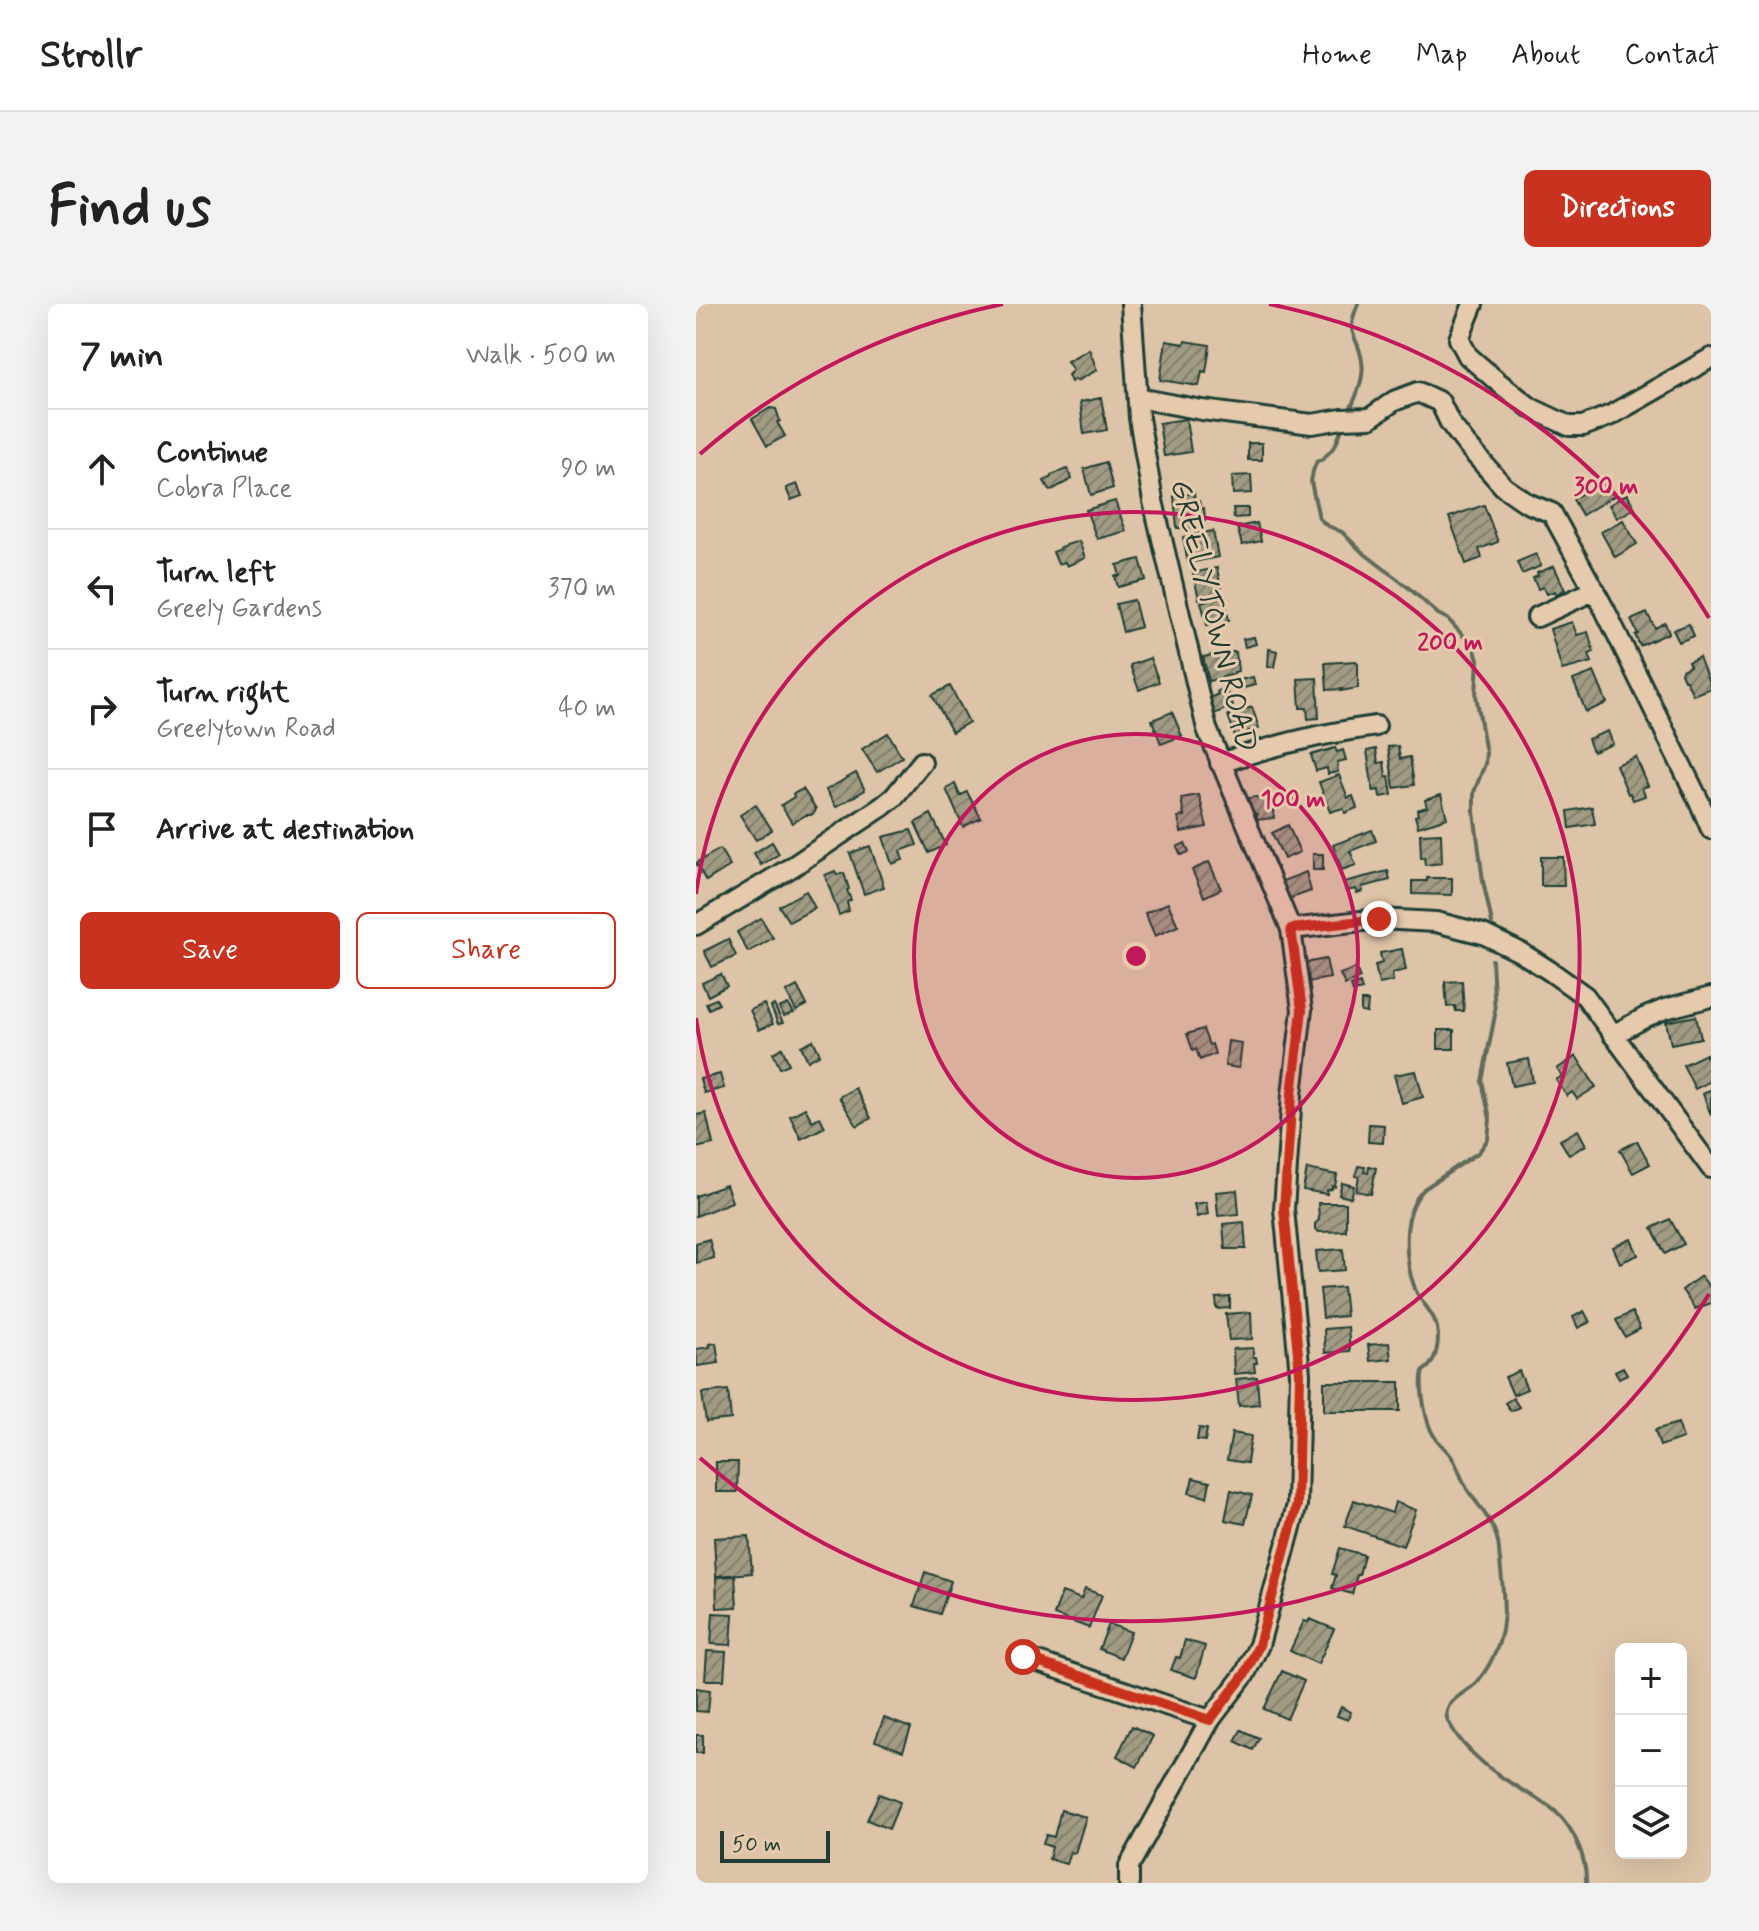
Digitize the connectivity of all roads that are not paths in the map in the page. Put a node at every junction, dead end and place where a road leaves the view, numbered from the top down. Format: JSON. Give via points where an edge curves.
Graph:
{"nodes":[{"id":1,"x":1131,"y":304,"type":"edge"},
{"id":2,"x":1473,"y":304,"type":"edge"},
{"id":3,"x":1711,"y":358,"type":"edge"},
{"id":4,"x":1138,"y":398,"type":"junction"},
{"id":5,"x":1595,"y":590,"type":"junction"},
{"id":6,"x":1537,"y":617,"type":"dead end"},
{"id":7,"x":1376,"y":726,"type":"dead end"},
{"id":8,"x":922,"y":762,"type":"dead end"},
{"id":9,"x":1220,"y":763,"type":"junction"},
{"id":10,"x":1711,"y":829,"type":"edge"},
{"id":11,"x":696,"y":925,"type":"edge"},
{"id":12,"x":1291,"y":929,"type":"junction"},
{"id":13,"x":1711,"y":997,"type":"edge"},
{"id":14,"x":1613,"y":1035,"type":"junction"},
{"id":15,"x":1711,"y":1168,"type":"edge"},
{"id":16,"x":1023,"y":1657,"type":"dead end"},
{"id":17,"x":1210,"y":1720,"type":"junction"},
{"id":18,"x":1129,"y":1883,"type":"edge"}],
"edges":[{"from":1,"to":4,"type":"street","name":"GREELYTOWN ROAD"},
{"from":2,"to":3,"type":"street","via":[[1459,339],[1468,356],[1531,408],[1569,426],[1611,415]]},
{"from":4,"to":5,"type":"street","via":[[1312,424],[1370,418],[1418,392],[1440,402],[1450,423],[1504,487],[1552,513]]},
{"from":4,"to":9,"type":"street","name":"GREELYTOWN ROAD","via":[[1153,501],[1207,729]]},
{"from":5,"to":6,"type":"street"},
{"from":5,"to":10,"type":"street"},
{"from":7,"to":9,"type":"street"},
{"from":8,"to":11,"type":"street","via":[[876,811]]},
{"from":9,"to":12,"type":"street","name":"GREELYTOWN ROAD"},
{"from":12,"to":14,"type":"street","via":[[1379,919],[1436,922],[1483,934],[1585,996]]},
{"from":12,"to":17,"type":"street","name":"GREELYTOWN ROAD","via":[[1302,1010],[1284,1209],[1300,1374],[1297,1505],[1259,1645],[1245,1674]]},
{"from":13,"to":14,"type":"street","via":[[1665,1009]]},
{"from":14,"to":15,"type":"street"},
{"from":16,"to":17,"type":"street"},
{"from":17,"to":18,"type":"street","name":"GREELYTOWN ROAD","via":[[1129,1866]]}]}
